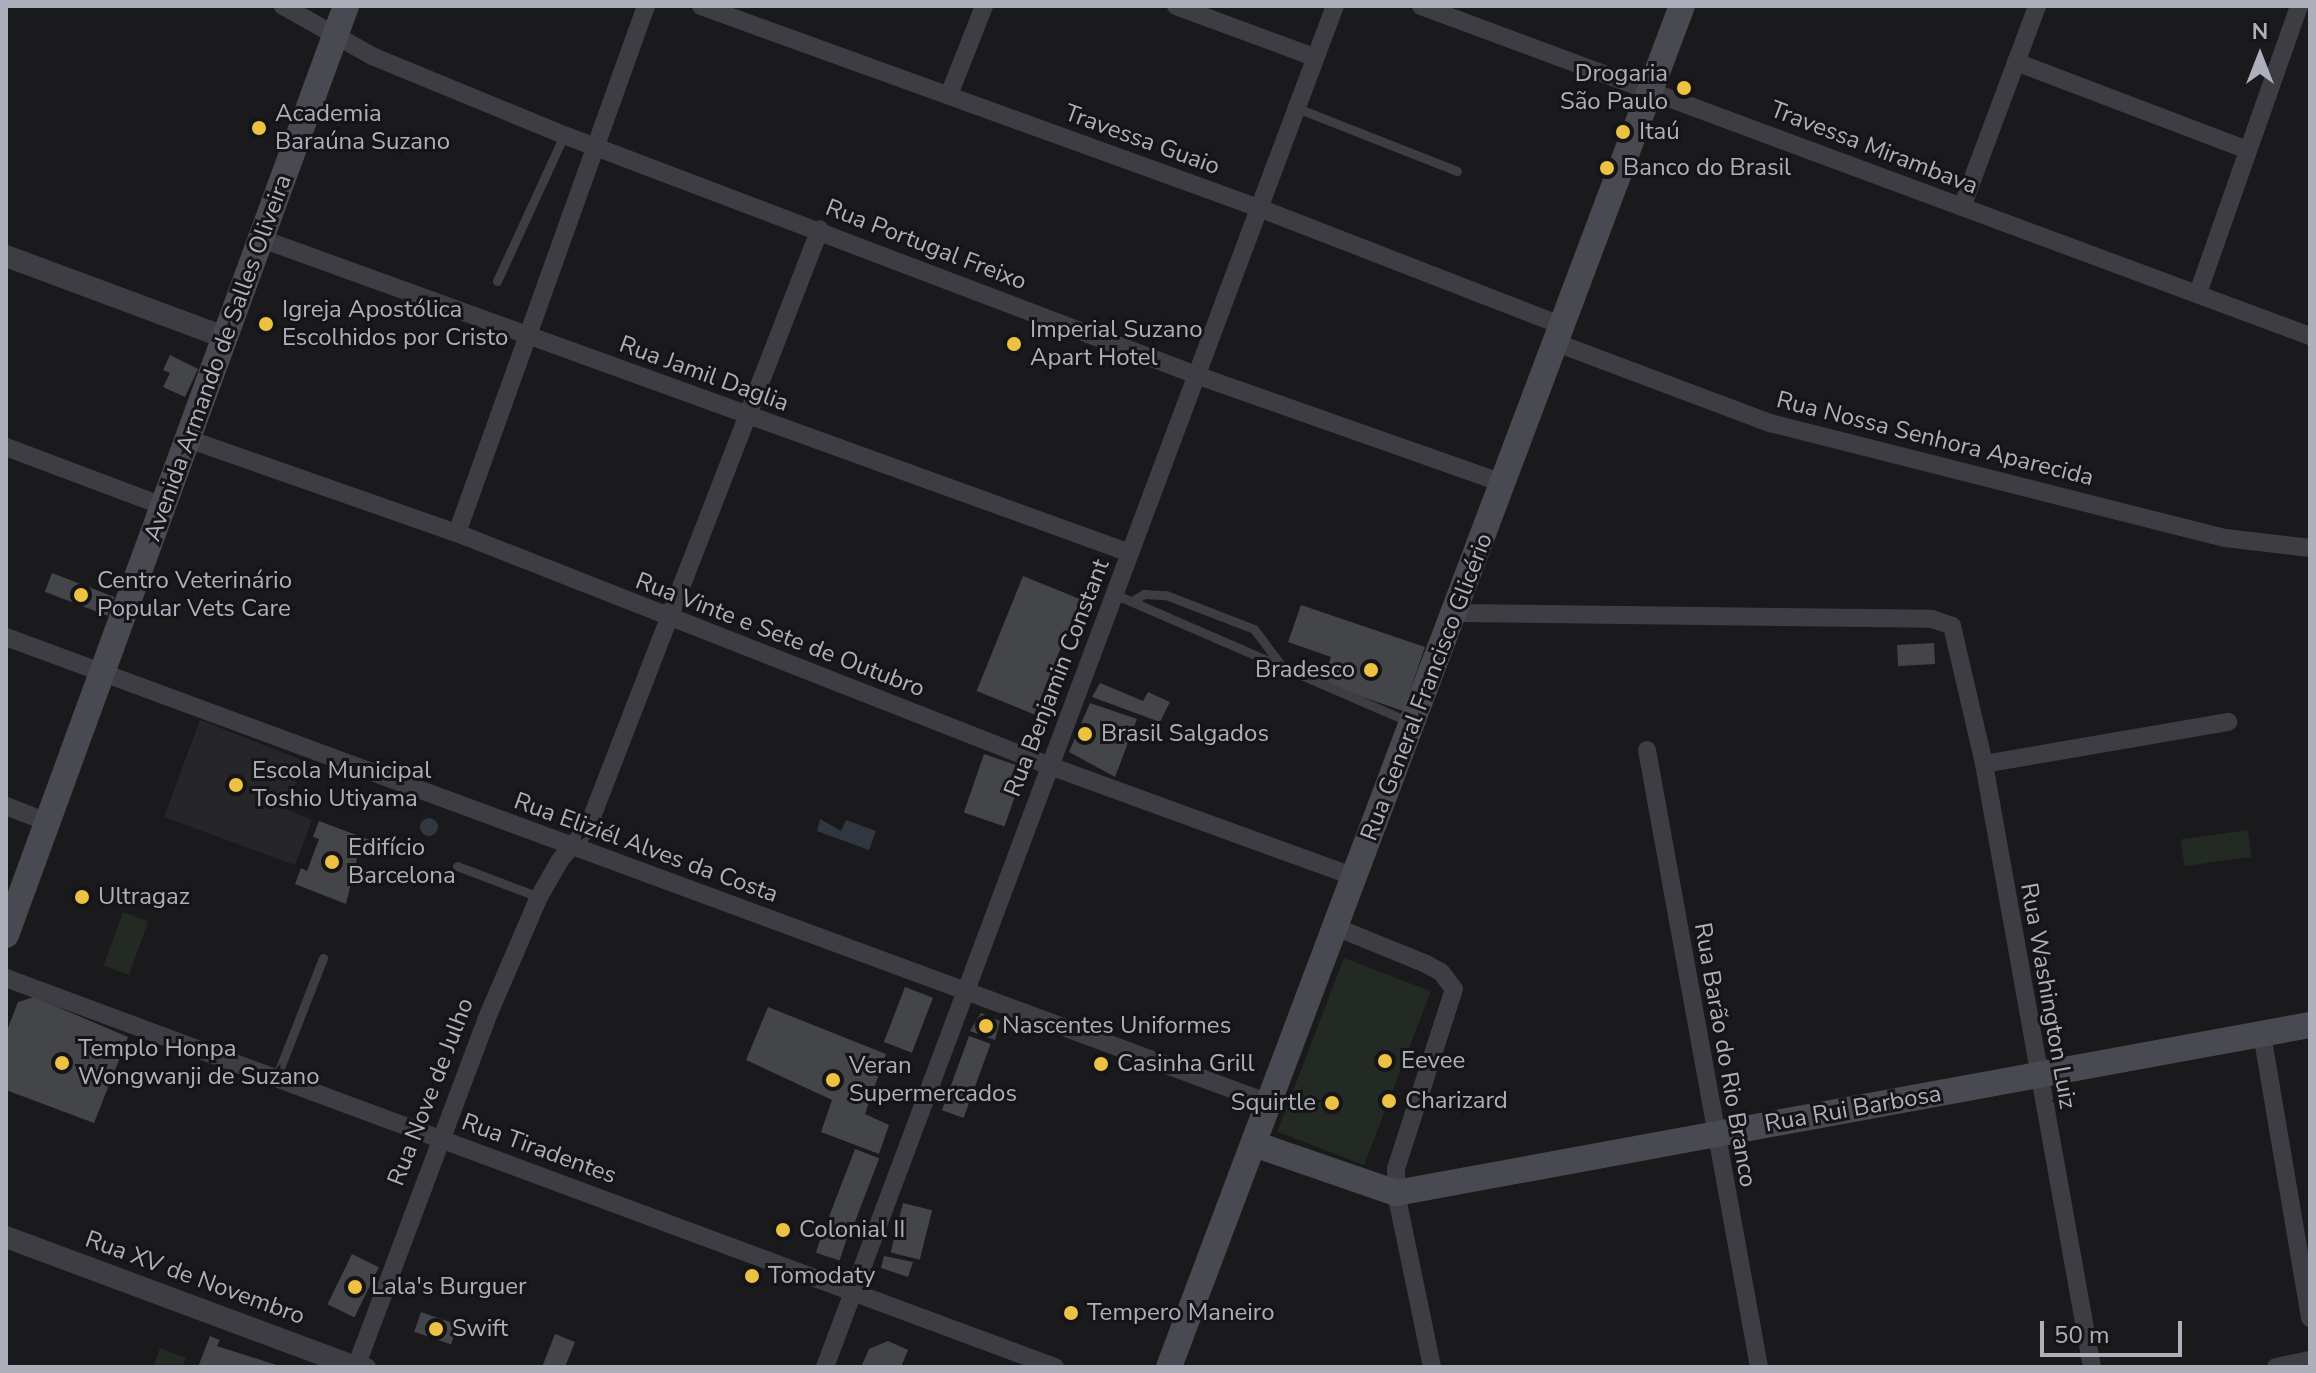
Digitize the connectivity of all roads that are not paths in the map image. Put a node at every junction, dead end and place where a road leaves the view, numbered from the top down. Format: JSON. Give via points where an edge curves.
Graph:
{"nodes":[{"id":1,"x":283,"y":6,"type":"edge"},
{"id":2,"x":346,"y":6,"type":"edge"},
{"id":3,"x":646,"y":6,"type":"edge"},
{"id":4,"x":701,"y":6,"type":"edge"},
{"id":5,"x":984,"y":6,"type":"edge"},
{"id":6,"x":1176,"y":6,"type":"edge"},
{"id":7,"x":1335,"y":6,"type":"edge"},
{"id":8,"x":1421,"y":6,"type":"edge"},
{"id":9,"x":1682,"y":6,"type":"edge"},
{"id":10,"x":2037,"y":6,"type":"edge"},
{"id":11,"x":2299,"y":6,"type":"edge"},
{"id":12,"x":336,"y":34,"type":"junction"},
{"id":13,"x":1314,"y":57,"type":"junction"},
{"id":14,"x":2016,"y":62,"type":"junction"},
{"id":15,"x":1650,"y":89,"type":"junction"},
{"id":16,"x":949,"y":95,"type":"junction"},
{"id":17,"x":1297,"y":108,"type":"junction"},
{"id":18,"x":564,"y":135,"type":"junction"},
{"id":19,"x":595,"y":146,"type":"junction"},
{"id":20,"x":2248,"y":150,"type":"junction"},
{"id":21,"x":1457,"y":171,"type":"dead end"},
{"id":22,"x":1962,"y":207,"type":"junction"},
{"id":23,"x":1259,"y":208,"type":"junction"},
{"id":24,"x":820,"y":229,"type":"junction"},
{"id":25,"x":262,"y":239,"type":"junction"},
{"id":26,"x":6,"y":256,"type":"edge"},
{"id":27,"x":497,"y":281,"type":"dead end"},
{"id":28,"x":2198,"y":293,"type":"junction"},
{"id":29,"x":526,"y":335,"type":"junction"},
{"id":30,"x":1560,"y":335,"type":"junction"},
{"id":31,"x":2310,"y":336,"type":"edge"},
{"id":32,"x":226,"y":338,"type":"junction"},
{"id":33,"x":1196,"y":375,"type":"junction"},
{"id":34,"x":745,"y":414,"type":"junction"},
{"id":35,"x":188,"y":439,"type":"junction"},
{"id":36,"x":6,"y":447,"type":"edge"},
{"id":37,"x":1505,"y":484,"type":"junction"},
{"id":38,"x":163,"y":506,"type":"junction"},
{"id":39,"x":457,"y":533,"type":"junction"},
{"id":40,"x":2303,"y":547,"type":"edge"},
{"id":41,"x":1130,"y":553,"type":"junction"},
{"id":42,"x":1114,"y":594,"type":"junction"},
{"id":43,"x":1132,"y":601,"type":"junction"},
{"id":44,"x":1456,"y":613,"type":"junction"},
{"id":45,"x":667,"y":618,"type":"junction"},
{"id":46,"x":6,"y":637,"type":"edge"},
{"id":47,"x":1281,"y":665,"type":"junction"},
{"id":48,"x":102,"y":674,"type":"junction"},
{"id":49,"x":2228,"y":722,"type":"dead end"},
{"id":50,"x":1412,"y":723,"type":"junction"},
{"id":51,"x":1647,"y":750,"type":"dead end"},
{"id":52,"x":1984,"y":764,"type":"junction"},
{"id":53,"x":1050,"y":766,"type":"junction"},
{"id":54,"x":6,"y":806,"type":"edge"},
{"id":55,"x":47,"y":822,"type":"junction"},
{"id":56,"x":574,"y":846,"type":"junction"},
{"id":57,"x":457,"y":866,"type":"dead end"},
{"id":58,"x":1353,"y":876,"type":"junction"},
{"id":59,"x":539,"y":897,"type":"junction"},
{"id":60,"x":1338,"y":928,"type":"junction"},
{"id":61,"x":6,"y":935,"type":"edge"},
{"id":62,"x":323,"y":958,"type":"dead end"},
{"id":63,"x":6,"y":978,"type":"edge"},
{"id":64,"x":963,"y":992,"type":"junction"},
{"id":65,"x":2310,"y":1025,"type":"edge"},
{"id":66,"x":2262,"y":1034,"type":"junction"},
{"id":67,"x":2036,"y":1075,"type":"junction"},
{"id":68,"x":276,"y":1078,"type":"junction"},
{"id":69,"x":1269,"y":1103,"type":"junction"},
{"id":70,"x":1713,"y":1135,"type":"junction"},
{"id":71,"x":440,"y":1139,"type":"junction"},
{"id":72,"x":1254,"y":1144,"type":"junction"},
{"id":73,"x":1396,"y":1193,"type":"junction"},
{"id":74,"x":6,"y":1237,"type":"edge"},
{"id":75,"x":855,"y":1289,"type":"junction"},
{"id":76,"x":2310,"y":1318,"type":"edge"},
{"id":77,"x":360,"y":1366,"type":"edge"},
{"id":78,"x":825,"y":1367,"type":"edge"},
{"id":79,"x":1055,"y":1367,"type":"edge"},
{"id":80,"x":1169,"y":1367,"type":"edge"},
{"id":81,"x":1432,"y":1367,"type":"edge"},
{"id":82,"x":1759,"y":1367,"type":"edge"},
{"id":83,"x":2092,"y":1367,"type":"edge"}],
"edges":[{"from":1,"to":12,"type":"street","name":"Rua Portugal Freixo"},
{"from":2,"to":12,"type":"main road","name":"Avenida Armando de Salles Oliveira"},
{"from":3,"to":19,"type":"street"},
{"from":4,"to":16,"type":"street","name":"Travessa Guaio"},
{"from":5,"to":16,"type":"street"},
{"from":6,"to":13,"type":"street"},
{"from":7,"to":13,"type":"street","name":"Rua Benjamin Constant"},
{"from":8,"to":15,"type":"street","name":"Travessa Mirambava"},
{"from":9,"to":15,"type":"main road","name":"Rua General Francisco Glicério"},
{"from":10,"to":14,"type":"street"},
{"from":11,"to":20,"type":"street"},
{"from":12,"to":18,"type":"street","name":"Rua Portugal Freixo","via":[[372,56]]},
{"from":12,"to":25,"type":"main road","name":"Avenida Armando de Salles Oliveira"},
{"from":13,"to":17,"type":"street","name":"Rua Benjamin Constant"},
{"from":14,"to":20,"type":"street"},
{"from":14,"to":22,"type":"street"},
{"from":15,"to":22,"type":"street","name":"Travessa Mirambava"},
{"from":15,"to":30,"type":"main road","name":"Rua General Francisco Glicério"},
{"from":16,"to":23,"type":"street","name":"Travessa Guaio"},
{"from":17,"to":21,"type":"lane"},
{"from":17,"to":23,"type":"street","name":"Rua Benjamin Constant"},
{"from":18,"to":19,"type":"street","name":"Rua Portugal Freixo"},
{"from":18,"to":27,"type":"lane"},
{"from":19,"to":24,"type":"street","name":"Rua Portugal Freixo"},
{"from":19,"to":29,"type":"street"},
{"from":20,"to":28,"type":"street"},
{"from":22,"to":28,"type":"street","name":"Travessa Mirambava"},
{"from":23,"to":30,"type":"street","name":"Travessa Guaio"},
{"from":23,"to":33,"type":"street","name":"Rua Benjamin Constant"},
{"from":24,"to":33,"type":"street","name":"Rua Portugal Freixo"},
{"from":24,"to":34,"type":"street","name":"Rua Nove de Julho"},
{"from":25,"to":29,"type":"street","name":"Rua Jamil Daglia"},
{"from":25,"to":32,"type":"main road","name":"Avenida Armando de Salles Oliveira"},
{"from":26,"to":32,"type":"street"},
{"from":28,"to":31,"type":"street","name":"Travessa Mirambava"},
{"from":29,"to":34,"type":"street","name":"Rua Jamil Daglia"},
{"from":29,"to":39,"type":"street"},
{"from":30,"to":37,"type":"main road","name":"Rua General Francisco Glicério"},
{"from":30,"to":40,"type":"street","name":"Rua Nossa Senhora Aparecida","via":[[1770,423],[2225,538]]},
{"from":32,"to":35,"type":"main road","name":"Avenida Armando de Salles Oliveira"},
{"from":33,"to":37,"type":"street","name":"Rua Portugal Freixo"},
{"from":33,"to":41,"type":"street","name":"Rua Benjamin Constant"},
{"from":34,"to":41,"type":"street","name":"Rua Jamil Daglia"},
{"from":34,"to":45,"type":"street","name":"Rua Nove de Julho"},
{"from":35,"to":38,"type":"main road","name":"Avenida Armando de Salles Oliveira"},
{"from":35,"to":39,"type":"street","name":"Rua Vinte e Sete de Outubro"},
{"from":36,"to":38,"type":"street"},
{"from":37,"to":44,"type":"main road","name":"Rua General Francisco Glicério"},
{"from":38,"to":48,"type":"main road","name":"Avenida Armando de Salles Oliveira"},
{"from":39,"to":45,"type":"street","name":"Rua Vinte e Sete de Outubro"},
{"from":41,"to":42,"type":"street","name":"Rua Benjamin Constant"},
{"from":42,"to":43,"type":"lane"},
{"from":42,"to":53,"type":"street","name":"Rua Benjamin Constant"},
{"from":43,"to":47,"type":"lane"},
{"from":43,"to":47,"type":"lane","via":[[1144,594],[1166,595],[1254,629]]},
{"from":44,"to":50,"type":"main road","name":"Rua General Francisco Glicério"},
{"from":44,"to":52,"type":"street","name":"Rua Washington Luiz","via":[[1932,619],[1952,626],[1956,634]]},
{"from":45,"to":53,"type":"street","name":"Rua Vinte e Sete de Outubro"},
{"from":45,"to":56,"type":"street","name":"Rua Nove de Julho","via":[[588,827]]},
{"from":46,"to":48,"type":"street","name":"Rua Eliziél Alves da Costa"},
{"from":47,"to":50,"type":"lane"},
{"from":48,"to":55,"type":"main road","name":"Avenida Armando de Salles Oliveira"},
{"from":48,"to":56,"type":"street","name":"Rua Eliziél Alves da Costa"},
{"from":49,"to":52,"type":"street"},
{"from":50,"to":58,"type":"main road","name":"Rua General Francisco Glicério"},
{"from":51,"to":70,"type":"street","name":"Rua Barão do Rio Branco"},
{"from":52,"to":67,"type":"street","name":"Rua Washington Luiz"},
{"from":53,"to":58,"type":"street","name":"Rua Vinte e Sete de Outubro"},
{"from":53,"to":64,"type":"street","name":"Rua Benjamin Constant"},
{"from":54,"to":55,"type":"street"},
{"from":55,"to":61,"type":"main road","name":"Avenida Armando de Salles Oliveira"},
{"from":56,"to":59,"type":"street","name":"Rua Nove de Julho"},
{"from":56,"to":64,"type":"street","name":"Rua Eliziél Alves da Costa"},
{"from":57,"to":59,"type":"lane"},
{"from":58,"to":60,"type":"main road","name":"Rua General Francisco Glicério"},
{"from":59,"to":71,"type":"street","name":"Rua Nove de Julho"},
{"from":60,"to":69,"type":"main road","name":"Rua General Francisco Glicério"},
{"from":60,"to":73,"type":"street","via":[[1434,968],[1454,989],[1401,1151]]},
{"from":62,"to":68,"type":"lane"},
{"from":63,"to":68,"type":"street","name":"Rua Tiradentes"},
{"from":64,"to":69,"type":"street","name":"Rua Eliziél Alves da Costa"},
{"from":64,"to":75,"type":"street","name":"Rua Benjamin Constant"},
{"from":65,"to":66,"type":"main road","name":"Rua Rui Barbosa"},
{"from":66,"to":67,"type":"main road","name":"Rua Rui Barbosa"},
{"from":66,"to":76,"type":"street"},
{"from":67,"to":70,"type":"main road","name":"Rua Rui Barbosa"},
{"from":67,"to":83,"type":"street","name":"Rua Washington Luiz"},
{"from":68,"to":71,"type":"street","name":"Rua Tiradentes"},
{"from":69,"to":72,"type":"main road","name":"Rua General Francisco Glicério"},
{"from":70,"to":73,"type":"main road","name":"Rua Rui Barbosa"},
{"from":70,"to":82,"type":"street","name":"Rua Barão do Rio Branco"},
{"from":71,"to":75,"type":"street","name":"Rua Tiradentes"},
{"from":71,"to":77,"type":"street","name":"Rua Nove de Julho"},
{"from":72,"to":73,"type":"main road"},
{"from":72,"to":80,"type":"main road","name":"Rua General Francisco Glicério"},
{"from":73,"to":81,"type":"street"},
{"from":74,"to":77,"type":"street","name":"Rua XV de Novembro"},
{"from":75,"to":78,"type":"street","name":"Rua Benjamin Constant"},
{"from":75,"to":79,"type":"street","name":"Rua Tiradentes"}]}
